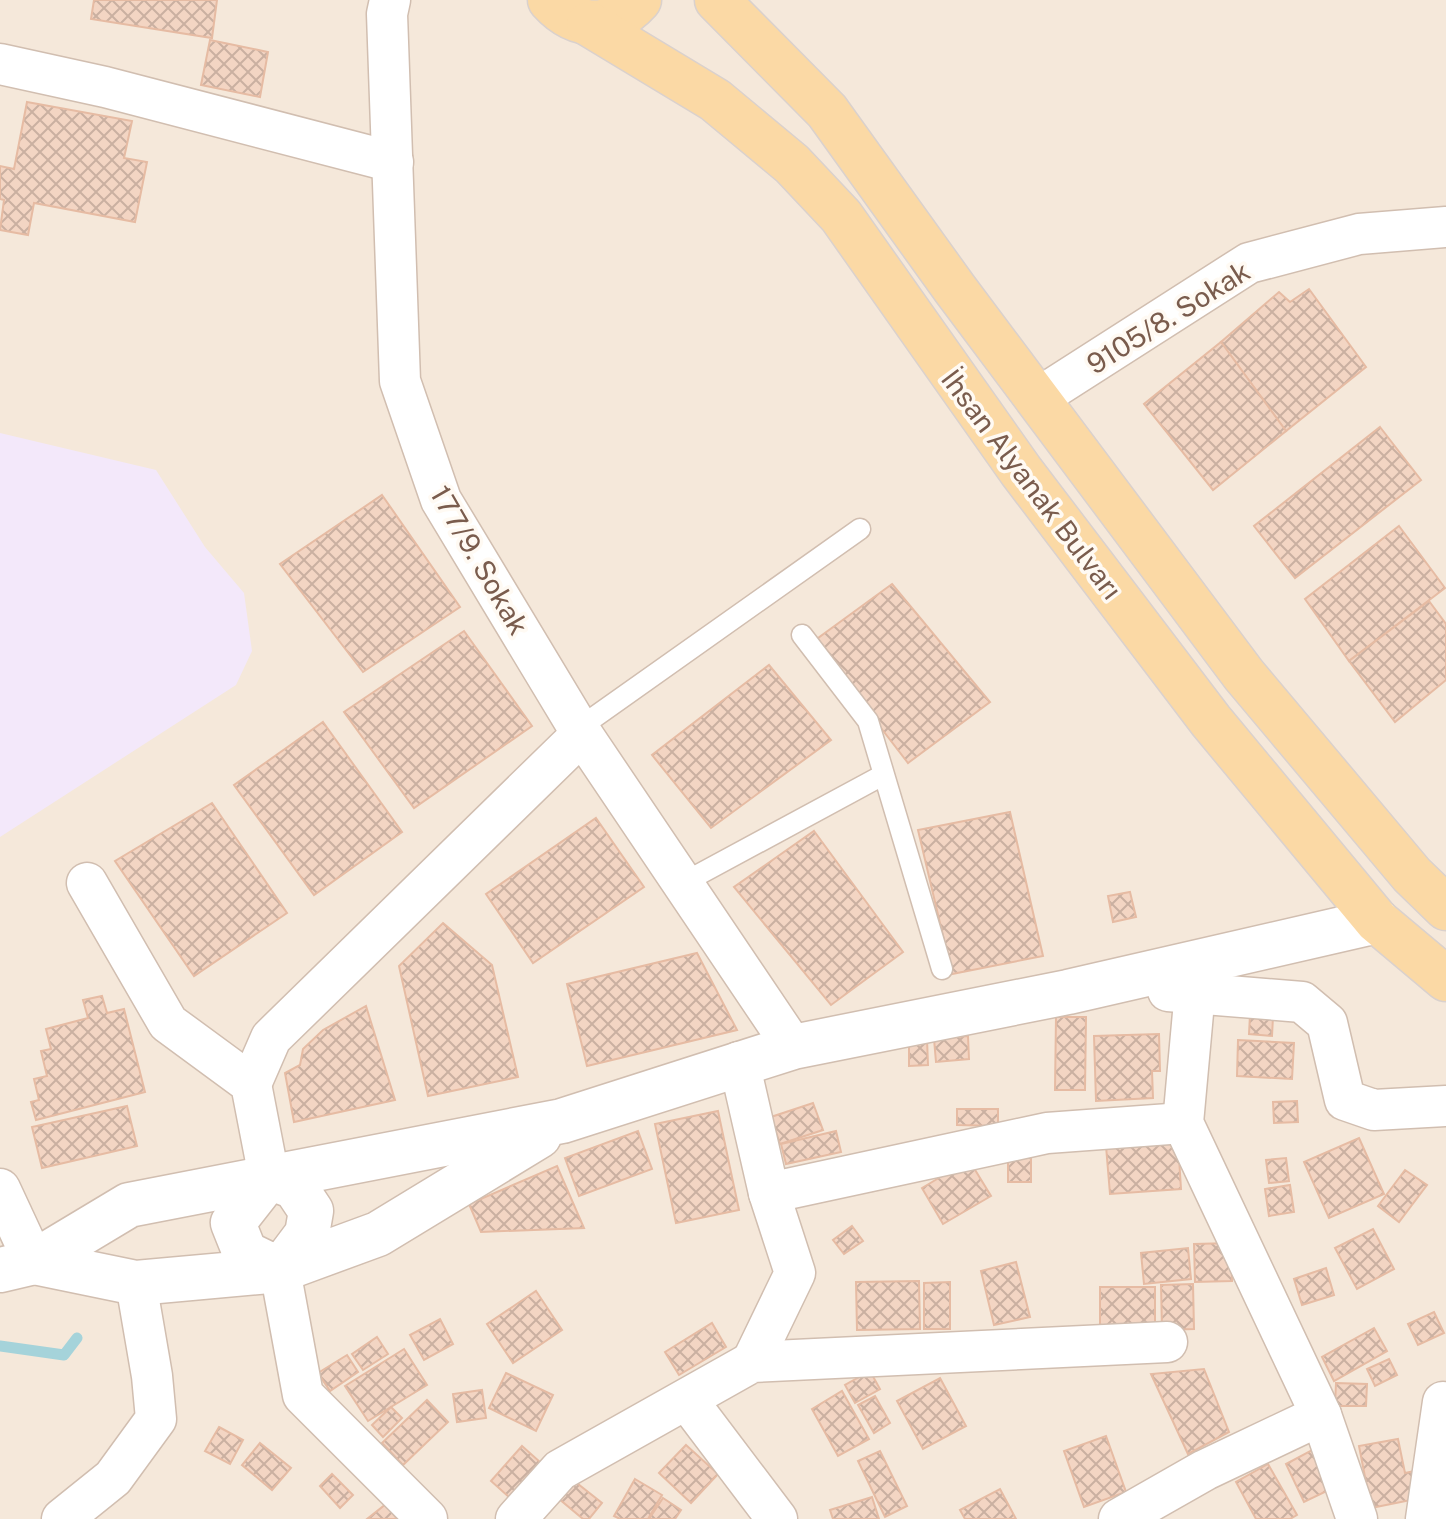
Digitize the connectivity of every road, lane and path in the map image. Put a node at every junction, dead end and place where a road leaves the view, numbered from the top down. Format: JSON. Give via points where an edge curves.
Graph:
{"nodes":[{"id":1,"x":390,"y":0,"type":"edge"},
{"id":2,"x":550,"y":0,"type":"edge"},
{"id":3,"x":639,"y":0,"type":"edge"},
{"id":4,"x":717,"y":0,"type":"edge"},
{"id":5,"x":739,"y":16,"type":"edge"},
{"id":6,"x":589,"y":24,"type":"junction"},
{"id":7,"x":0,"y":64,"type":"edge"},
{"id":8,"x":393,"y":162,"type":"junction"},
{"id":9,"x":1446,"y":227,"type":"edge"},
{"id":10,"x":1038,"y":398,"type":"junction"},
{"id":11,"x":860,"y":529,"type":"dead end"},
{"id":12,"x":802,"y":635,"type":"dead end"},
{"id":13,"x":581,"y":731,"type":"junction"},
{"id":14,"x":883,"y":775,"type":"junction"},
{"id":15,"x":1429,"y":880,"type":"edge"},
{"id":16,"x":87,"y":883,"type":"dead end"},
{"id":17,"x":683,"y":883,"type":"junction"},
{"id":18,"x":1446,"y":908,"type":"edge"},
{"id":19,"x":1377,"y":921,"type":"junction"},
{"id":20,"x":942,"y":969,"type":"dead end"},
{"id":21,"x":1446,"y":979,"type":"edge"},
{"id":22,"x":1195,"y":991,"type":"junction"},
{"id":23,"x":1068,"y":992,"type":"junction"},
{"id":24,"x":793,"y":1047,"type":"junction"},
{"id":25,"x":739,"y":1062,"type":"junction"},
{"id":26,"x":251,"y":1084,"type":"junction"},
{"id":27,"x":1446,"y":1106,"type":"edge"},
{"id":28,"x":562,"y":1121,"type":"junction"},
{"id":29,"x":1183,"y":1123,"type":"junction"},
{"id":30,"x":269,"y":1177,"type":"junction"},
{"id":31,"x":0,"y":1189,"type":"edge"},
{"id":32,"x":769,"y":1193,"type":"junction"},
{"id":33,"x":17,"y":1266,"type":"edge"},
{"id":34,"x":280,"y":1270,"type":"junction"},
{"id":35,"x":136,"y":1283,"type":"junction"},
{"id":36,"x":1167,"y":1342,"type":"dead end"},
{"id":37,"x":752,"y":1362,"type":"junction"},
{"id":38,"x":1445,"y":1397,"type":"edge"},
{"id":39,"x":687,"y":1400,"type":"junction"},
{"id":40,"x":1321,"y":1415,"type":"junction"},
{"id":41,"x":62,"y":1519,"type":"edge"},
{"id":42,"x":427,"y":1519,"type":"edge"},
{"id":43,"x":516,"y":1519,"type":"edge"},
{"id":44,"x":777,"y":1519,"type":"edge"},
{"id":45,"x":1119,"y":1519,"type":"edge"},
{"id":46,"x":1357,"y":1519,"type":"edge"},
{"id":47,"x":1426,"y":1519,"type":"edge"}],
"edges":[{"from":1,"to":8,"type":"street","name":"177/9. Sokak"},
{"from":2,"to":6,"type":"main road","name":"İhsan Alyanak Bulvarı","via":[[574,20]]},
{"from":3,"to":6,"type":"main road","via":[[610,22]]},
{"from":4,"to":5,"type":"main road","name":"İhsan Alyanak Bulvarı"},
{"from":5,"to":10,"type":"main road","name":"İhsan Alyanak Bulvarı","via":[[827,111]]},
{"from":6,"to":19,"type":"main road","name":"İhsan Alyanak Bulvarı","via":[[715,100],[792,164],[841,216],[914,324],[1211,721]]},
{"from":7,"to":8,"type":"street"},
{"from":8,"to":13,"type":"street","name":"177/9. Sokak","via":[[400,381],[441,500]]},
{"from":9,"to":10,"type":"street","name":"9105/8. Sokak","via":[[1359,234],[1249,263]]},
{"from":10,"to":15,"type":"main road","name":"İhsan Alyanak Bulvarı","via":[[1244,675]]},
{"from":11,"to":13,"type":"lane"},
{"from":12,"to":14,"type":"lane","via":[[868,721]]},
{"from":13,"to":17,"type":"street","name":"177/9. Sokak"},
{"from":13,"to":26,"type":"street","via":[[271,1038]]},
{"from":14,"to":17,"type":"lane"},
{"from":14,"to":20,"type":"lane"},
{"from":15,"to":18,"type":"main road","name":"İhsan Alyanak Bulvarı"},
{"from":16,"to":26,"type":"street","via":[[168,1023]]},
{"from":17,"to":24,"type":"street","name":"177/9. Sokak"},
{"from":19,"to":21,"type":"main road","name":"İhsan Alyanak Bulvarı"},
{"from":19,"to":23,"type":"street"},
{"from":22,"to":23,"type":"street"},
{"from":22,"to":27,"type":"street","via":[[1302,1002],[1327,1023],[1345,1100],[1374,1110]]},
{"from":22,"to":29,"type":"street"},
{"from":23,"to":24,"type":"street"},
{"from":24,"to":25,"type":"street"},
{"from":25,"to":28,"type":"street"},
{"from":25,"to":32,"type":"street"},
{"from":26,"to":30,"type":"street"},
{"from":28,"to":30,"type":"street"},
{"from":28,"to":34,"type":"street","via":[[378,1234]]},
{"from":29,"to":32,"type":"street","via":[[1047,1133]]},
{"from":29,"to":40,"type":"street"},
{"from":30,"to":33,"type":"street","via":[[129,1205]]},
{"from":30,"to":34,"type":"street","via":[[295,1187],[311,1211],[307,1234]]},
{"from":30,"to":34,"type":"street","via":[[233,1223],[245,1253]]},
{"from":31,"to":33,"type":"street"},
{"from":32,"to":37,"type":"street","via":[[795,1273]]},
{"from":33,"to":35,"type":"street"},
{"from":34,"to":35,"type":"street"},
{"from":34,"to":42,"type":"street","via":[[303,1395]]},
{"from":35,"to":41,"type":"street","via":[[156,1419],[113,1478]]},
{"from":36,"to":37,"type":"street"},
{"from":37,"to":39,"type":"street"},
{"from":38,"to":47,"type":"street"},
{"from":39,"to":43,"type":"street","via":[[560,1470]]},
{"from":39,"to":44,"type":"street"},
{"from":40,"to":45,"type":"street","via":[[1205,1470]]},
{"from":40,"to":46,"type":"street"}]}
